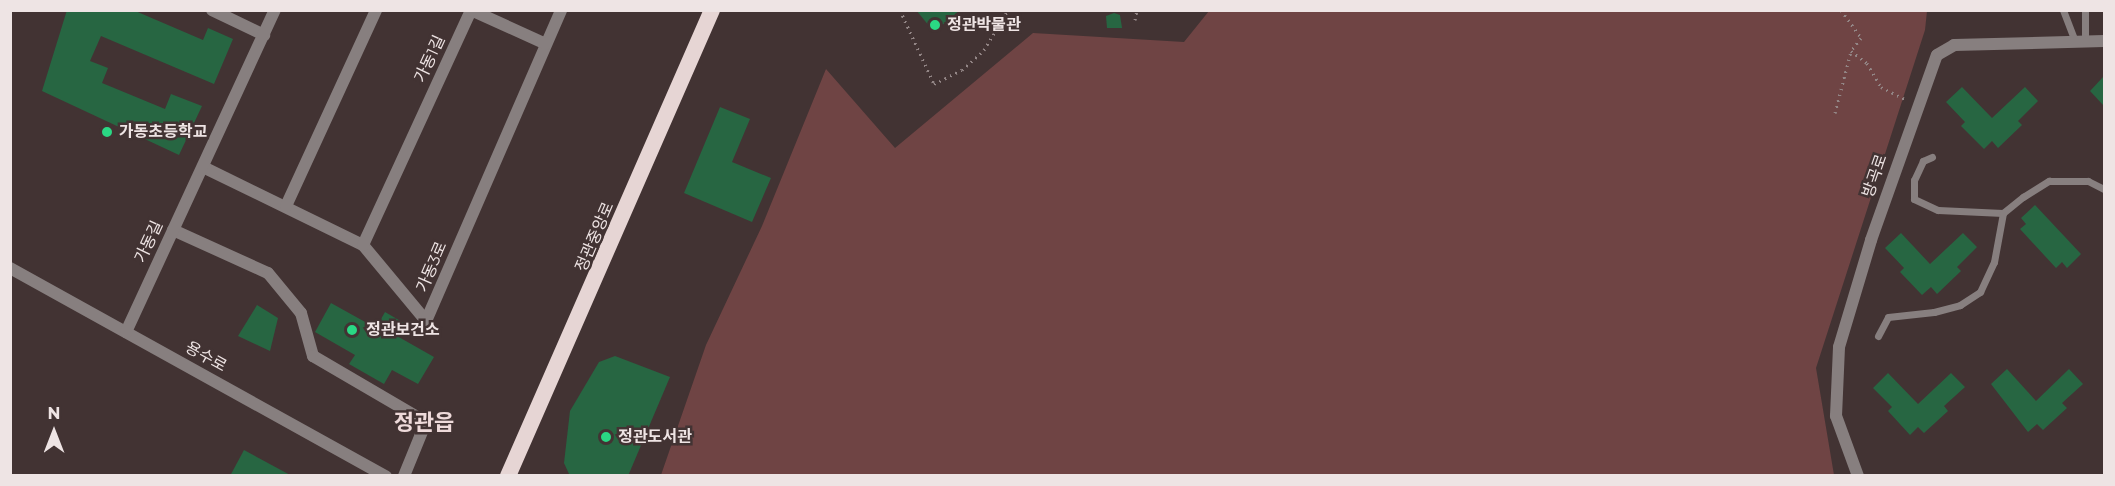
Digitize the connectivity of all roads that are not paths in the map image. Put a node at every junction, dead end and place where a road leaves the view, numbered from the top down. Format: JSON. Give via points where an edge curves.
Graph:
{"nodes":[{"id":1,"x":212,"y":10,"type":"edge"},
{"id":2,"x":275,"y":10,"type":"edge"},
{"id":3,"x":376,"y":10,"type":"edge"},
{"id":4,"x":561,"y":10,"type":"edge"},
{"id":5,"x":712,"y":10,"type":"edge"},
{"id":6,"x":2063,"y":10,"type":"edge"},
{"id":7,"x":2085,"y":10,"type":"edge"},
{"id":8,"x":264,"y":35,"type":"junction"},
{"id":9,"x":2104,"y":41,"type":"edge"},
{"id":10,"x":2080,"y":42,"type":"junction"},
{"id":11,"x":546,"y":44,"type":"junction"},
{"id":12,"x":1932,"y":157,"type":"dead end"},
{"id":13,"x":203,"y":166,"type":"junction"},
{"id":14,"x":2104,"y":189,"type":"edge"},
{"id":15,"x":286,"y":206,"type":"junction"},
{"id":16,"x":2003,"y":213,"type":"junction"},
{"id":17,"x":173,"y":230,"type":"junction"},
{"id":18,"x":363,"y":245,"type":"junction"},
{"id":19,"x":10,"y":268,"type":"edge"},
{"id":20,"x":126,"y":332,"type":"junction"},
{"id":21,"x":1878,"y":336,"type":"dead end"},
{"id":22,"x":386,"y":476,"type":"edge"},
{"id":23,"x":404,"y":476,"type":"edge"},
{"id":24,"x":508,"y":476,"type":"edge"},
{"id":25,"x":1858,"y":476,"type":"edge"}],
"edges":[{"from":1,"to":8,"type":"street"},
{"from":2,"to":8,"type":"street","name":"가동길"},
{"from":3,"to":15,"type":"street"},
{"from":4,"to":11,"type":"street","name":"가동3로"},
{"from":5,"to":24,"type":"highway","name":"정관중앙로"},
{"from":6,"to":10,"type":"lane"},
{"from":7,"to":10,"type":"lane"},
{"from":8,"to":13,"type":"street","name":"가동길"},
{"from":9,"to":10,"type":"street","name":"방곡로"},
{"from":10,"to":25,"type":"street","name":"방곡로","via":[[1954,45],[1937,55],[1870,240],[1839,347],[1836,416]]},
{"from":11,"to":18,"type":"street","name":"가동1길","via":[[471,10]]},
{"from":11,"to":18,"type":"street","name":"가동3로","via":[[426,321]]},
{"from":12,"to":16,"type":"lane","via":[[1923,161],[1914,180],[1914,199],[1938,210]]},
{"from":13,"to":15,"type":"street"},
{"from":13,"to":17,"type":"street","name":"가동길"},
{"from":14,"to":16,"type":"lane","via":[[2088,181],[2049,182]]},
{"from":15,"to":18,"type":"street"},
{"from":16,"to":21,"type":"lane","via":[[1994,262],[1980,292],[1960,304],[1934,312],[1887,317]]},
{"from":17,"to":20,"type":"street","name":"가동길"},
{"from":17,"to":23,"type":"street","via":[[268,273],[301,314],[313,356],[426,422]]},
{"from":19,"to":20,"type":"street","name":"용수로"},
{"from":20,"to":22,"type":"street","name":"용수로"}]}
